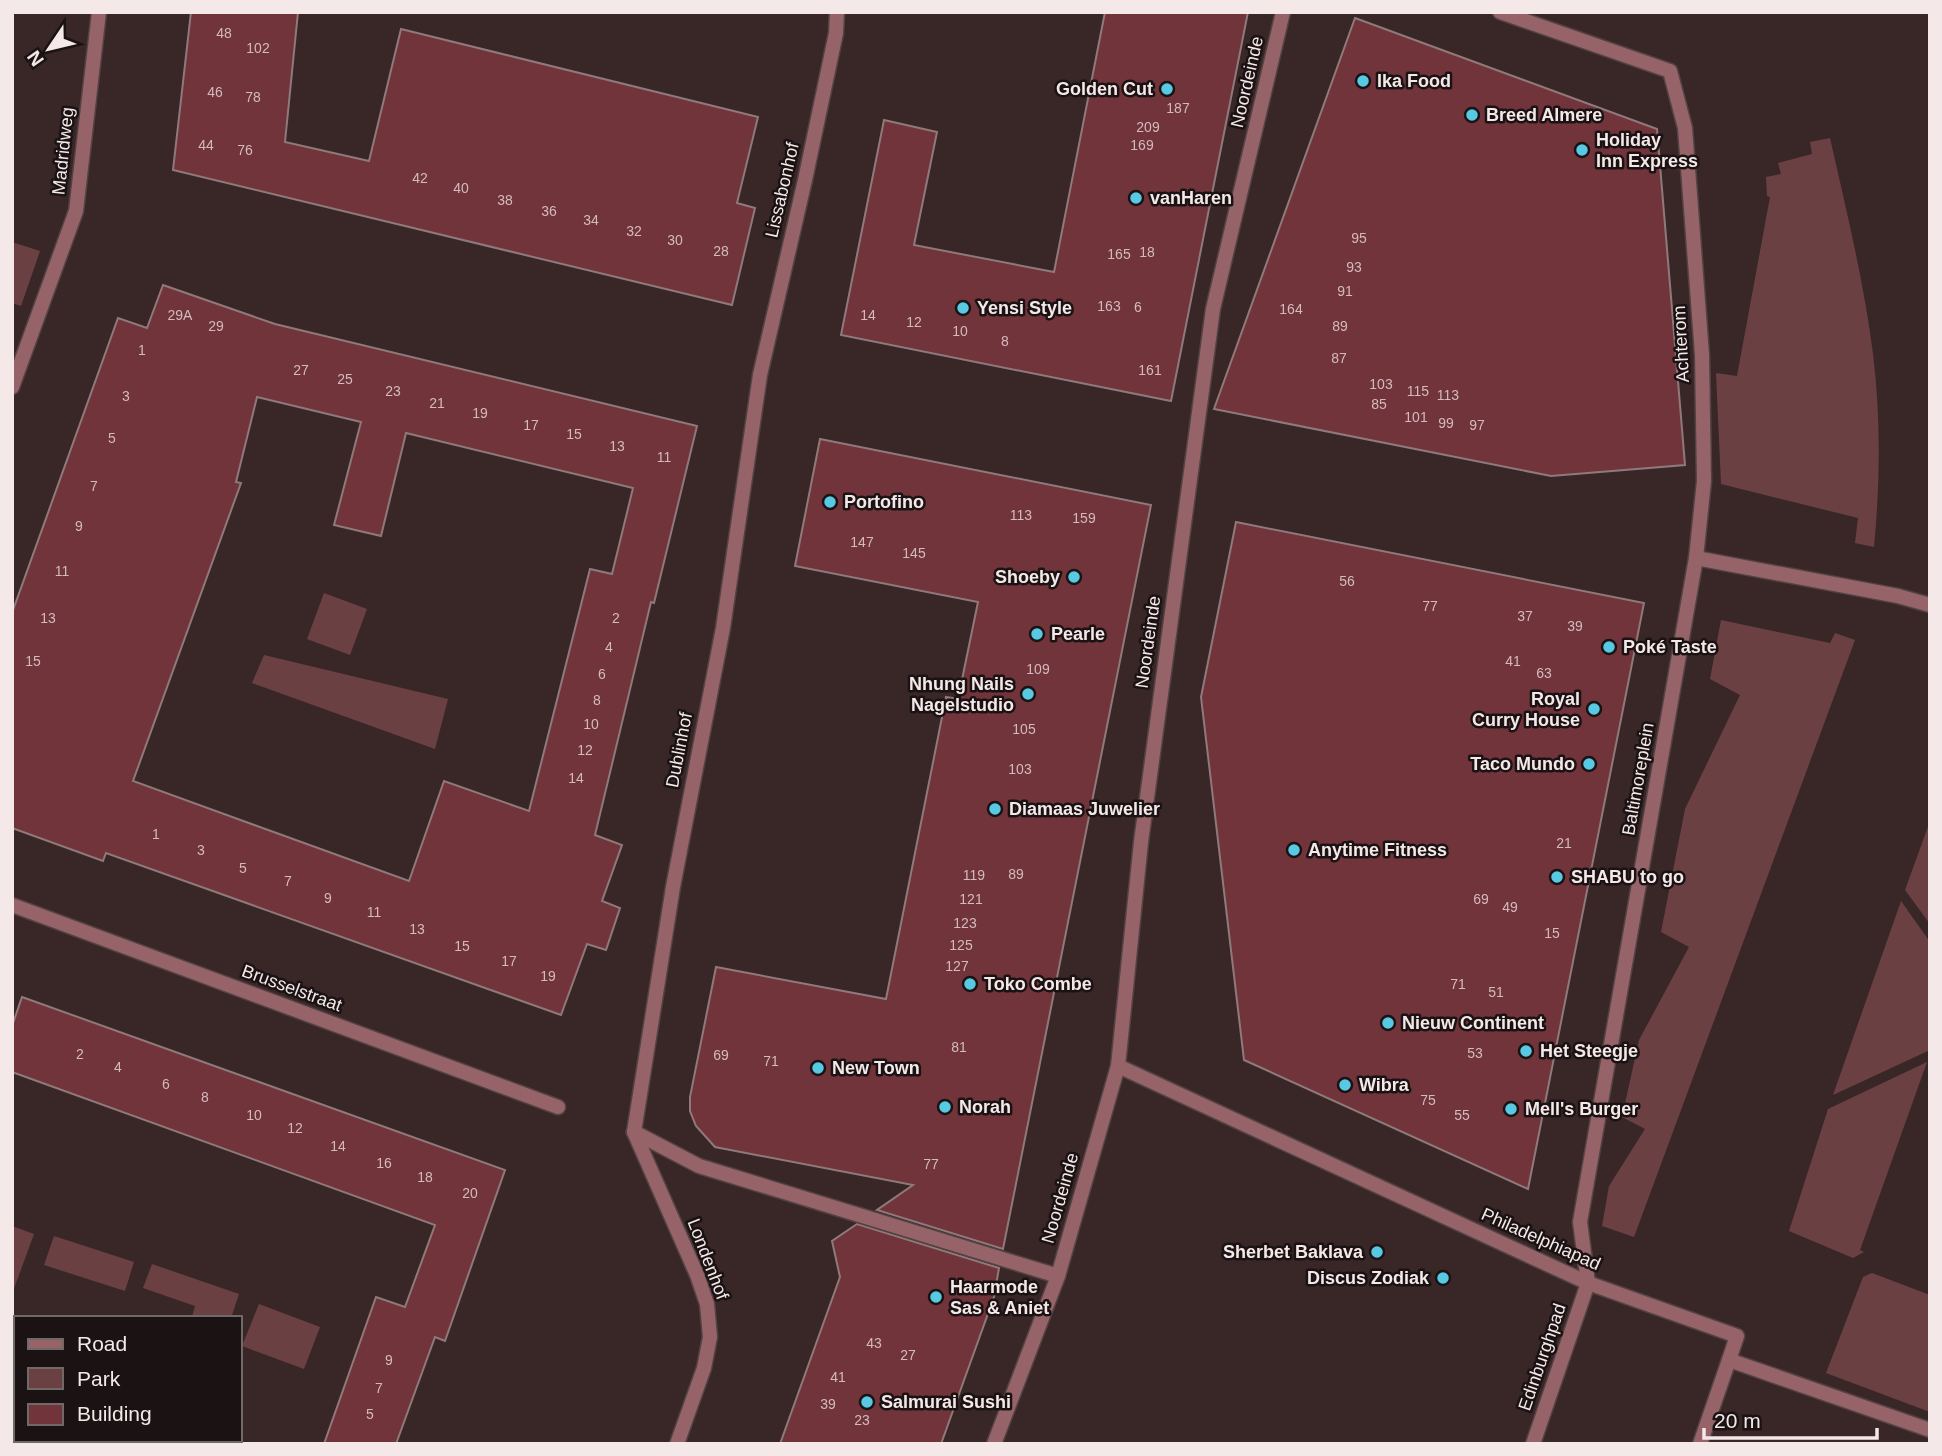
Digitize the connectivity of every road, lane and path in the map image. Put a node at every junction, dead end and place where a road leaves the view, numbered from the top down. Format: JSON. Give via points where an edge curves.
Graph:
{"nodes":[{"id":1,"x":99,"y":12,"type":"edge"},
{"id":2,"x":837,"y":12,"type":"edge"},
{"id":3,"x":1283,"y":12,"type":"edge"},
{"id":4,"x":1500,"y":12,"type":"edge"},
{"id":5,"x":760,"y":375,"type":"joint"},
{"id":6,"x":12,"y":387,"type":"edge"},
{"id":7,"x":1696,"y":558,"type":"junction"},
{"id":8,"x":1930,"y":604,"type":"edge"},
{"id":9,"x":12,"y":905,"type":"edge"},
{"id":10,"x":1118,"y":1066,"type":"junction"},
{"id":11,"x":558,"y":1107,"type":"dead end"},
{"id":12,"x":634,"y":1132,"type":"junction"},
{"id":13,"x":1058,"y":1276,"type":"junction"},
{"id":14,"x":1588,"y":1283,"type":"junction"},
{"id":15,"x":1729,"y":1360,"type":"junction"},
{"id":16,"x":1930,"y":1430,"type":"edge"},
{"id":17,"x":677,"y":1444,"type":"edge"},
{"id":18,"x":994,"y":1444,"type":"edge"},
{"id":19,"x":1533,"y":1444,"type":"edge"},
{"id":20,"x":1700,"y":1444,"type":"edge"}],
"edges":[{"from":1,"to":6,"type":"street","name":"Madridweg","via":[[76,211]]},
{"from":2,"to":5,"type":"street","name":"Lissabonhof","via":[[805,180]]},
{"from":3,"to":10,"type":"street","name":"Noordeinde","via":[[1213,309],[1141,842]]},
{"from":4,"to":7,"type":"street","name":"Achterom","via":[[1670,71],[1685,128],[1702,355],[1704,481]]},
{"from":5,"to":12,"type":"street","name":"Dublinhof","via":[[723,628],[673,887]]},
{"from":7,"to":8,"type":"street"},
{"from":7,"to":14,"type":"street","name":"Baltimoreplein","via":[[1580,1222]]},
{"from":9,"to":11,"type":"street","name":"Brusselstraat"},
{"from":10,"to":13,"type":"street","name":"Noordeinde"},
{"from":10,"to":14,"type":"street","name":"Philadelphiapad"},
{"from":12,"to":13,"type":"street","via":[[699,1166]]},
{"from":12,"to":17,"type":"street","name":"Londenhof","via":[[707,1304],[710,1337],[704,1368]]},
{"from":13,"to":18,"type":"street","name":"Noordeinde"},
{"from":14,"to":15,"type":"street","name":"Philadelphiapad","via":[[1737,1336]]},
{"from":14,"to":19,"type":"street","name":"Edinburghpad"},
{"from":15,"to":16,"type":"street"},
{"from":15,"to":20,"type":"street"}]}
